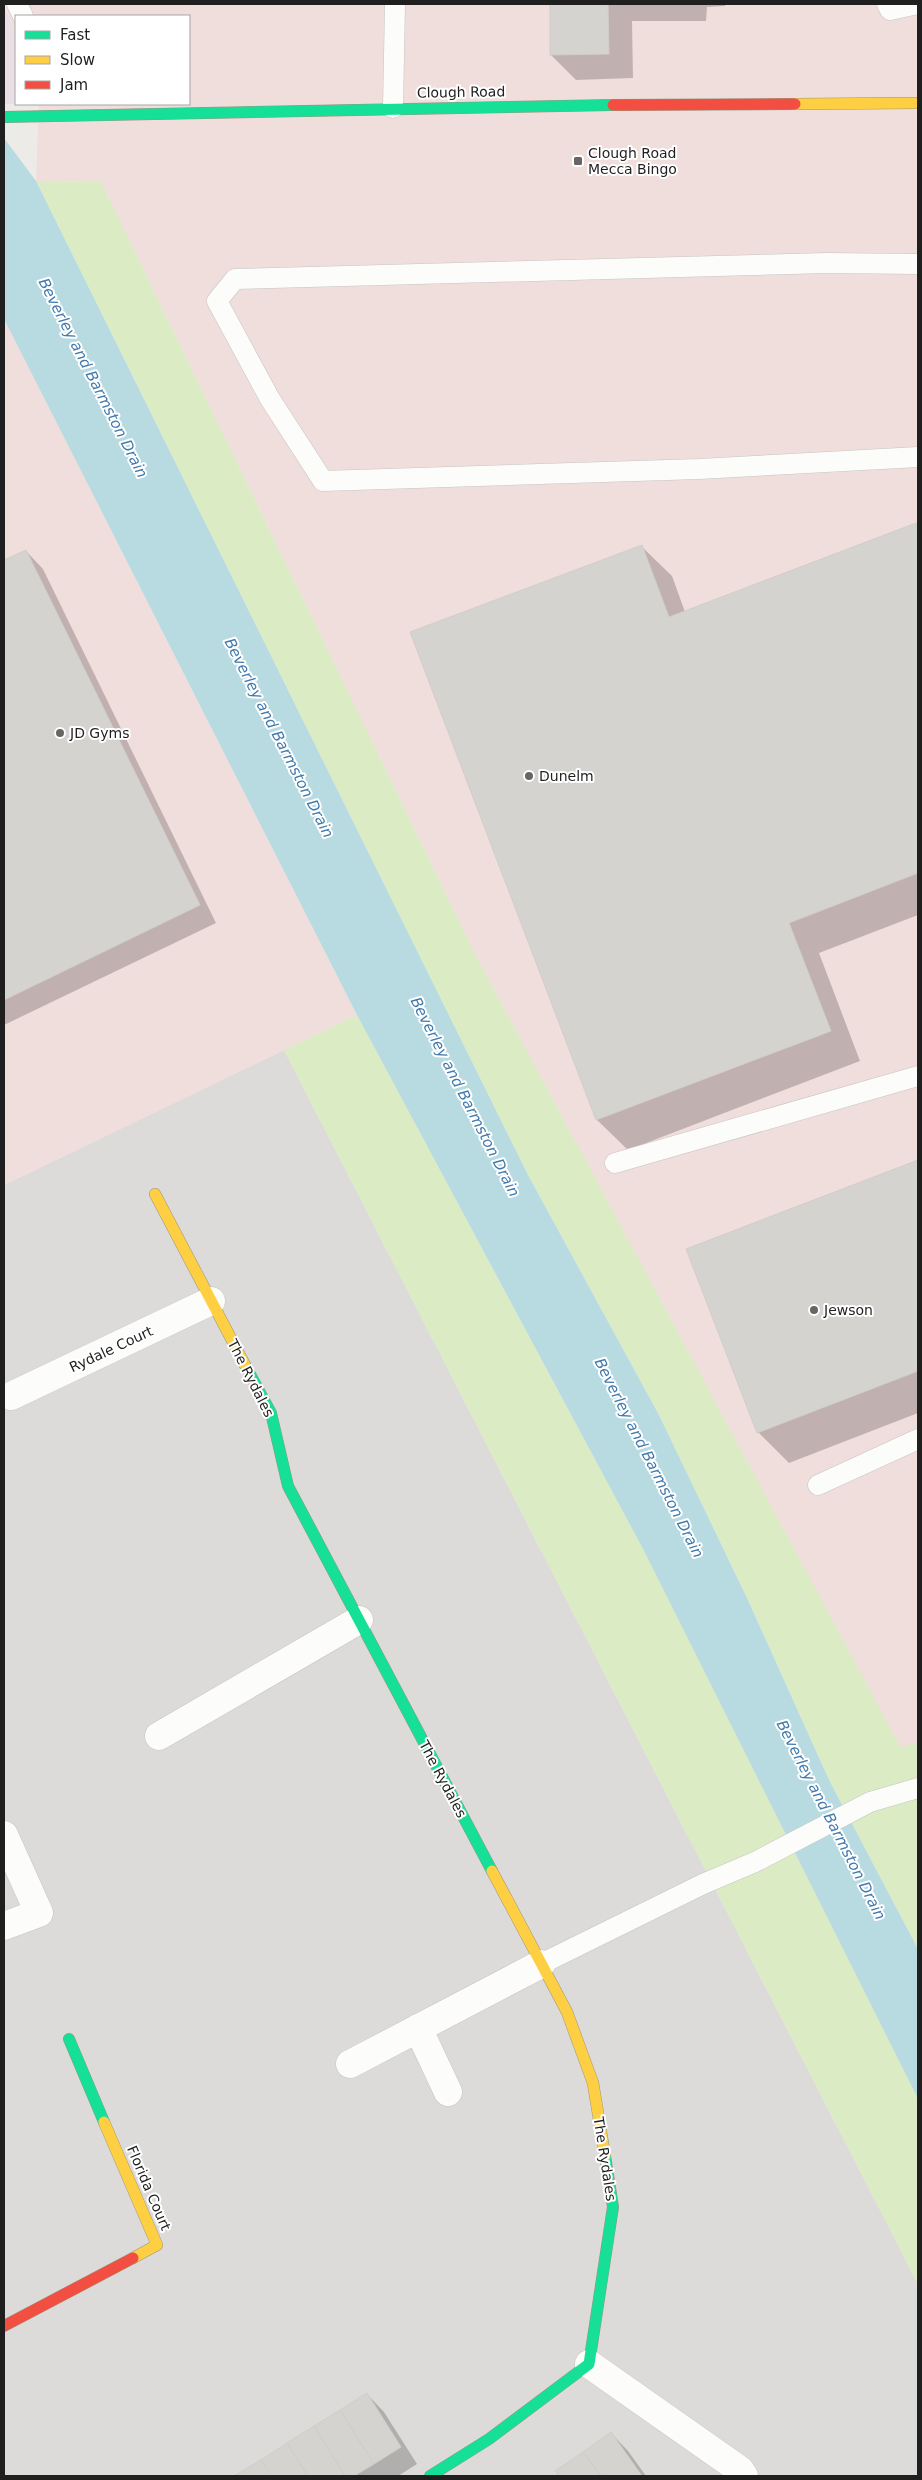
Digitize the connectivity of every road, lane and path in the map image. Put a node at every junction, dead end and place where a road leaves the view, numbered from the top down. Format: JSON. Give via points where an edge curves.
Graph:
{"nodes":[{"id":1,"x":394,"y":4,"type":"edge"},
{"id":2,"x":887,"y":4,"type":"edge"},
{"id":3,"x":918,"y":4,"type":"edge"},
{"id":4,"x":918,"y":103,"type":"edge"},
{"id":5,"x":393,"y":108,"type":"junction"},
{"id":6,"x":50,"y":109,"type":"edge"},
{"id":7,"x":9,"y":117,"type":"edge"},
{"id":8,"x":918,"y":264,"type":"edge"},
{"id":9,"x":918,"y":457,"type":"edge"},
{"id":10,"x":918,"y":1076,"type":"edge"},
{"id":11,"x":615,"y":1164,"type":"dead end"},
{"id":12,"x":155,"y":1194,"type":"dead end"},
{"id":13,"x":212,"y":1301,"type":"junction"},
{"id":14,"x":11,"y":1396,"type":"dead end"},
{"id":15,"x":918,"y":1439,"type":"edge"},
{"id":16,"x":818,"y":1485,"type":"dead end"},
{"id":17,"x":359,"y":1620,"type":"junction"},
{"id":18,"x":159,"y":1736,"type":"dead end"},
{"id":19,"x":918,"y":1788,"type":"edge"},
{"id":20,"x":4,"y":1835,"type":"edge"},
{"id":21,"x":4,"y":1926,"type":"edge"},
{"id":22,"x":541,"y":1964,"type":"junction"},
{"id":23,"x":418,"y":2028,"type":"junction"},
{"id":24,"x":69,"y":2039,"type":"dead end"},
{"id":25,"x":350,"y":2064,"type":"dead end"},
{"id":26,"x":448,"y":2092,"type":"dead end"},
{"id":27,"x":4,"y":2326,"type":"edge"},
{"id":28,"x":589,"y":2364,"type":"junction"},
{"id":29,"x":430,"y":2476,"type":"edge"},
{"id":30,"x":744,"y":2476,"type":"edge"}],
"edges":[{"from":1,"to":5,"type":"lane"},
{"from":2,"to":3,"type":"lane","via":[[890,10]]},
{"from":4,"to":5,"type":"street","name":"Clough Road"},
{"from":5,"to":6,"type":"street","name":"Clough Road"},
{"from":6,"to":7,"type":"street","name":"Clough Road"},
{"from":8,"to":9,"type":"lane","via":[[827,263],[235,279],[217,301],[270,399],[323,481],[699,469]]},
{"from":10,"to":11,"type":"lane"},
{"from":12,"to":13,"type":"street","name":"The Rydales"},
{"from":13,"to":14,"type":"street","name":"Rydale Court"},
{"from":13,"to":17,"type":"street","name":"The Rydales","via":[[271,1414],[288,1486]]},
{"from":15,"to":16,"type":"lane"},
{"from":17,"to":18,"type":"street"},
{"from":17,"to":22,"type":"street","name":"The Rydales"},
{"from":19,"to":22,"type":"lane","via":[[870,1802],[756,1862],[703,1884]]},
{"from":20,"to":21,"type":"street","via":[[39,1913]]},
{"from":22,"to":23,"type":"street"},
{"from":22,"to":28,"type":"street","name":"The Rydales","via":[[567,2012],[592,2084],[613,2207]]},
{"from":23,"to":25,"type":"street"},
{"from":23,"to":26,"type":"street"},
{"from":24,"to":27,"type":"street","name":"Florida Court","via":[[157,2245]]},
{"from":28,"to":29,"type":"street"},
{"from":28,"to":30,"type":"street","via":[[740,2470]]}]}
